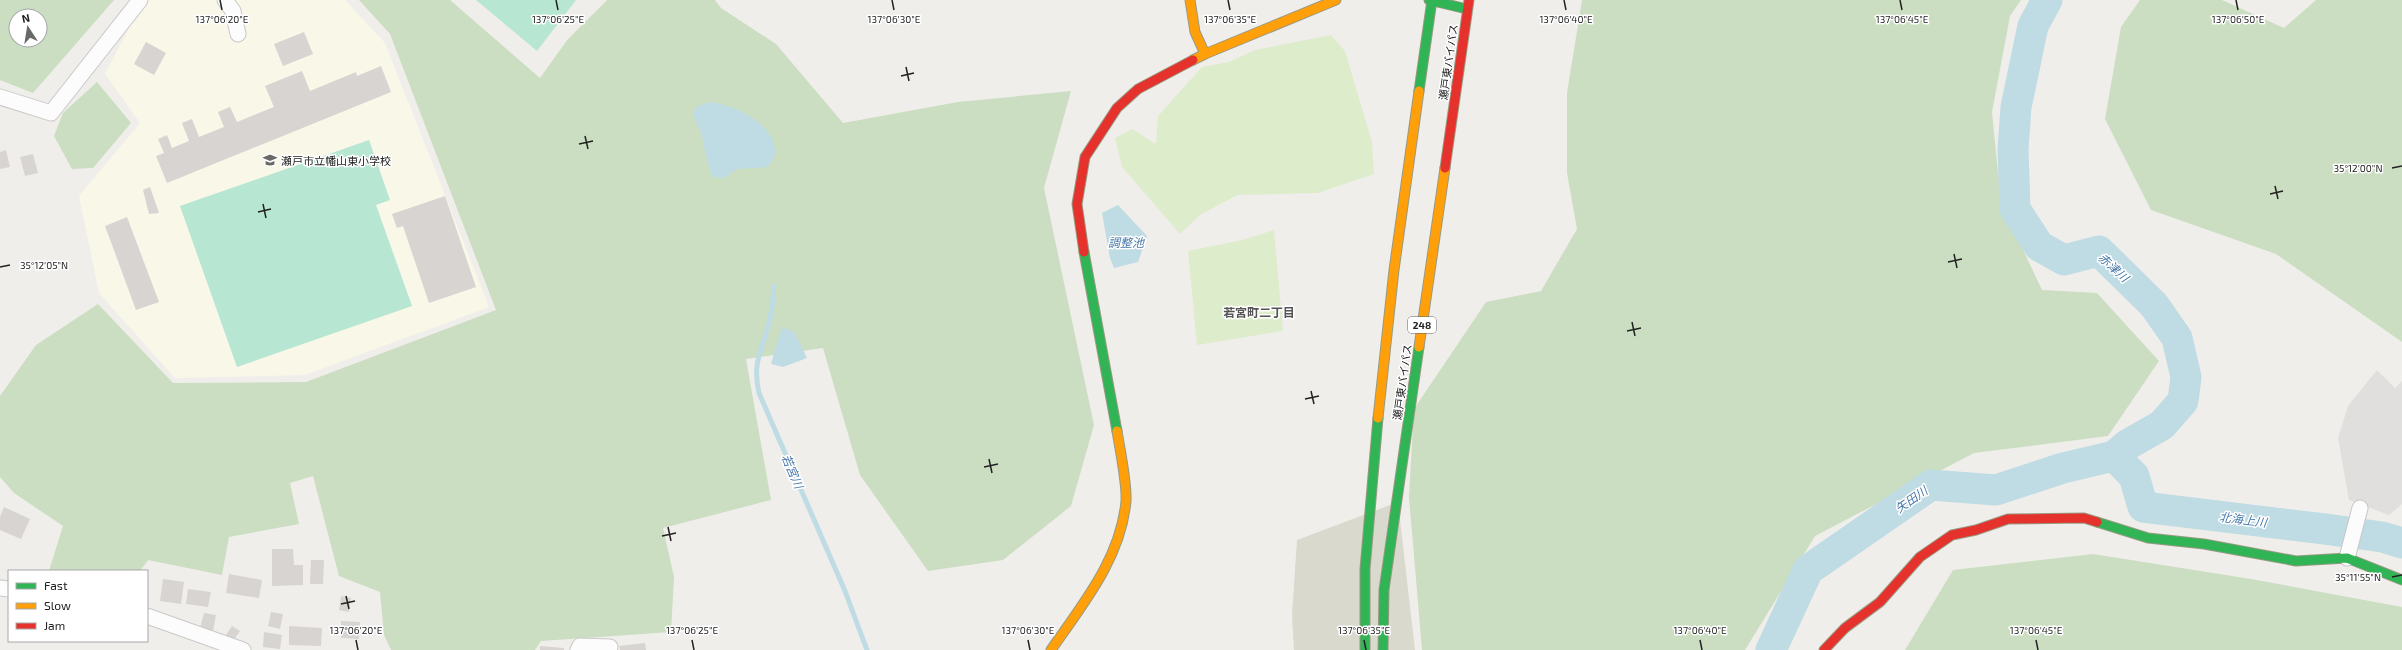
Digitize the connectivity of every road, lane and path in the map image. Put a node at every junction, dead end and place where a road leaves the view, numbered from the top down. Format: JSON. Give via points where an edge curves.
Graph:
{"nodes":[{"id":1,"x":140,"y":0,"type":"edge"},
{"id":2,"x":225,"y":0,"type":"edge"},
{"id":3,"x":1190,"y":0,"type":"edge"},
{"id":4,"x":1336,"y":0,"type":"edge"},
{"id":5,"x":1431,"y":0,"type":"edge"},
{"id":6,"x":1468,"y":4,"type":"edge"},
{"id":7,"x":238,"y":34,"type":"dead end"},
{"id":8,"x":1205,"y":54,"type":"junction"},
{"id":9,"x":0,"y":97,"type":"edge"},
{"id":10,"x":2360,"y":508,"type":"dead end"},
{"id":11,"x":2347,"y":558,"type":"junction"},
{"id":12,"x":2402,"y":580,"type":"edge"},
{"id":13,"x":148,"y":616,"type":"edge"},
{"id":14,"x":610,"y":647,"type":"dead end"},
{"id":15,"x":243,"y":650,"type":"edge"},
{"id":16,"x":578,"y":650,"type":"edge"},
{"id":17,"x":1051,"y":650,"type":"edge"},
{"id":18,"x":1365,"y":650,"type":"edge"},
{"id":19,"x":1383,"y":650,"type":"edge"},
{"id":20,"x":1824,"y":650,"type":"edge"}],
"edges":[{"from":1,"to":9,"type":"street","via":[[51,113]]},
{"from":2,"to":7,"type":"street","via":[[233,10]]},
{"from":3,"to":8,"type":"main road","via":[[1195,32]]},
{"from":4,"to":8,"type":"main road"},
{"from":5,"to":6,"type":"main road"},
{"from":5,"to":18,"type":"main road","name":"瀬戸東バイパス","via":[[1382,372],[1364,564]]},
{"from":6,"to":19,"type":"main road","name":"瀬戸東バイパス","number":"248","via":[[1384,590]]},
{"from":8,"to":17,"type":"main road","via":[[1138,89],[1118,108],[1085,157],[1077,204],[1089,285],[1117,428],[1126,500],[1117,542],[1099,581]]},
{"from":10,"to":11,"type":"street"},
{"from":11,"to":12,"type":"main road"},
{"from":11,"to":20,"type":"main road","via":[[2296,562],[2204,544],[2148,538],[2084,518],[2008,518],[1976,530],[1952,535],[1920,557],[1880,602],[1845,628]]},
{"from":13,"to":15,"type":"street"},
{"from":14,"to":16,"type":"street","via":[[580,646]]}]}
